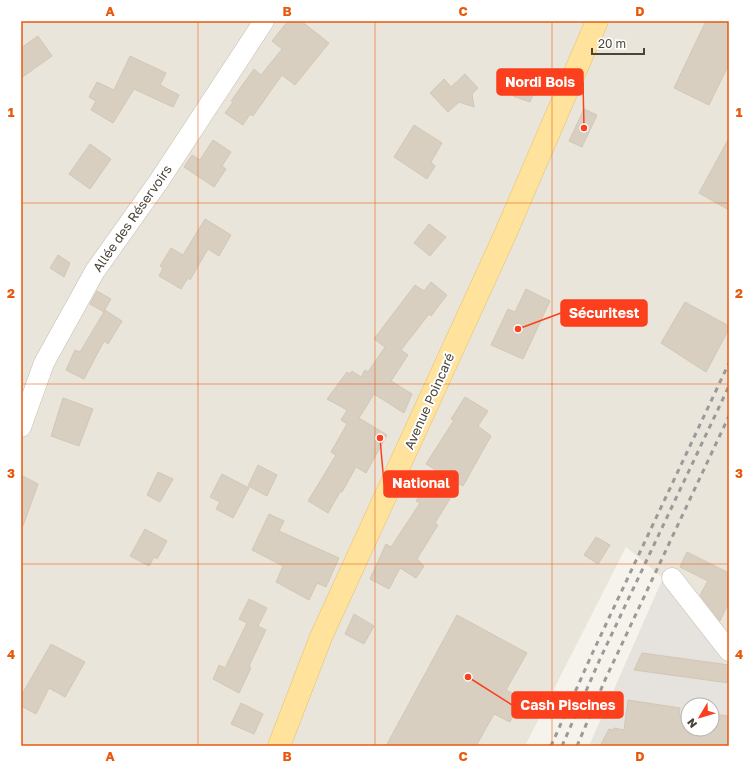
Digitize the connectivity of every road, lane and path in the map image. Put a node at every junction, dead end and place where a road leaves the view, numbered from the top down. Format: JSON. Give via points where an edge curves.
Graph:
{"nodes":[{"id":1,"x":264,"y":21,"type":"edge"},
{"id":2,"x":597,"y":21,"type":"edge"},
{"id":3,"x":21,"y":427,"type":"edge"},
{"id":4,"x":672,"y":578,"type":"dead end"},
{"id":5,"x":729,"y":651,"type":"edge"},
{"id":6,"x":279,"y":746,"type":"edge"}],
"edges":[{"from":1,"to":3,"type":"street","name":"Allée des Réservoirs","via":[[159,181],[95,271],[44,363]]},
{"from":2,"to":6,"type":"main road","name":"Avenue Poincaré","via":[[504,237],[321,637]]},
{"from":4,"to":5,"type":"street"}]}
